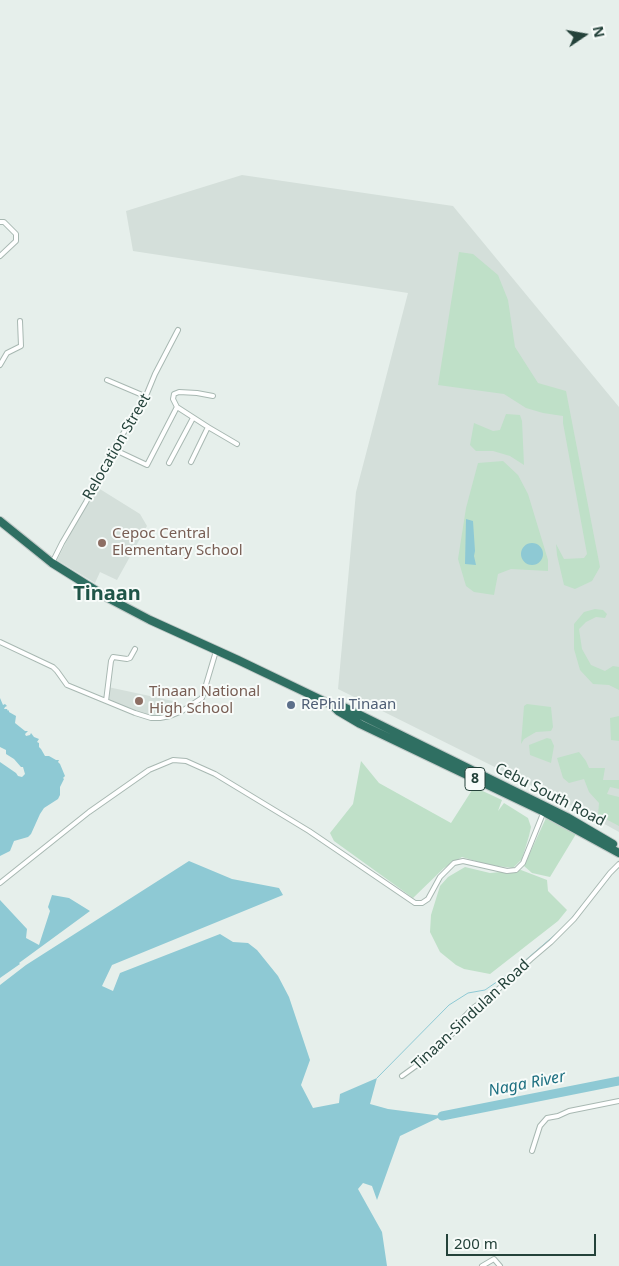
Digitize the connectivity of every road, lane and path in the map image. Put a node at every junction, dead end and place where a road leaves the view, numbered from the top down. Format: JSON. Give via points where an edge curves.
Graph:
{"nodes":[{"id":1,"x":0,"y":222,"type":"edge"},
{"id":2,"x":0,"y":256,"type":"edge"},
{"id":3,"x":20,"y":321,"type":"dead end"},
{"id":4,"x":178,"y":330,"type":"dead end"},
{"id":5,"x":0,"y":365,"type":"edge"},
{"id":6,"x":107,"y":380,"type":"dead end"},
{"id":7,"x":146,"y":396,"type":"junction"},
{"id":8,"x":214,"y":396,"type":"dead end"},
{"id":9,"x":177,"y":407,"type":"junction"},
{"id":10,"x":193,"y":418,"type":"junction"},
{"id":11,"x":208,"y":427,"type":"junction"},
{"id":12,"x":237,"y":444,"type":"dead end"},
{"id":13,"x":113,"y":449,"type":"junction"},
{"id":14,"x":191,"y":462,"type":"dead end"},
{"id":15,"x":169,"y":463,"type":"dead end"},
{"id":16,"x":0,"y":521,"type":"edge"},
{"id":17,"x":52,"y":564,"type":"junction"},
{"id":18,"x":0,"y":642,"type":"edge"},
{"id":19,"x":135,"y":649,"type":"dead end"},
{"id":20,"x":216,"y":651,"type":"junction"},
{"id":21,"x":106,"y":701,"type":"junction"},
{"id":22,"x":545,"y":810,"type":"junction"},
{"id":23,"x":619,"y":848,"type":"edge"},
{"id":24,"x":619,"y":853,"type":"edge"},
{"id":25,"x":619,"y":864,"type":"edge"},
{"id":26,"x":0,"y":883,"type":"edge"},
{"id":27,"x":402,"y":1076,"type":"dead end"},
{"id":28,"x":619,"y":1101,"type":"edge"},
{"id":29,"x":532,"y":1151,"type":"dead end"},
{"id":30,"x":482,"y":1266,"type":"edge"},
{"id":31,"x":500,"y":1266,"type":"edge"}],
"edges":[{"from":1,"to":2,"type":"street","via":[[16,234],[16,240]]},
{"from":3,"to":5,"type":"street","via":[[22,346],[7,353]]},
{"from":4,"to":7,"type":"street","name":"Relocation Street"},
{"from":6,"to":7,"type":"street"},
{"from":7,"to":13,"type":"street","name":"Relocation Street"},
{"from":8,"to":9,"type":"street","via":[[179,392],[173,399]]},
{"from":9,"to":10,"type":"street"},
{"from":9,"to":13,"type":"street","via":[[147,465]]},
{"from":10,"to":11,"type":"street"},
{"from":10,"to":15,"type":"street"},
{"from":11,"to":12,"type":"street"},
{"from":11,"to":14,"type":"street"},
{"from":13,"to":17,"type":"street","name":"Relocation Street"},
{"from":16,"to":17,"type":"highway","number":"8"},
{"from":17,"to":20,"type":"highway","number":"8","via":[[115,602]]},
{"from":18,"to":21,"type":"street","via":[[53,667],[67,685]]},
{"from":19,"to":21,"type":"street","via":[[130,658],[113,657],[111,660]]},
{"from":20,"to":21,"type":"street","via":[[202,698],[170,716],[151,718]]},
{"from":20,"to":22,"type":"highway","name":"Cebu South Road","number":"8","via":[[332,705],[342,706]]},
{"from":22,"to":23,"type":"highway","name":"Cebu South Road","number":"8","via":[[582,826]]},
{"from":22,"to":24,"type":"highway","name":"Cebu South Road","number":"8"},
{"from":22,"to":26,"type":"street","via":[[523,863],[516,870],[463,861],[454,864],[440,877],[428,899],[415,903],[309,831],[215,774],[186,761],[173,760],[149,770],[89,812]]},
{"from":25,"to":27,"type":"street","name":"Tinaan-Sindulan Road","via":[[551,942],[473,1008],[435,1051]]},
{"from":28,"to":29,"type":"street","via":[[569,1110],[547,1118],[540,1126]]},
{"from":30,"to":31,"type":"street","via":[[494,1259]]}]}
